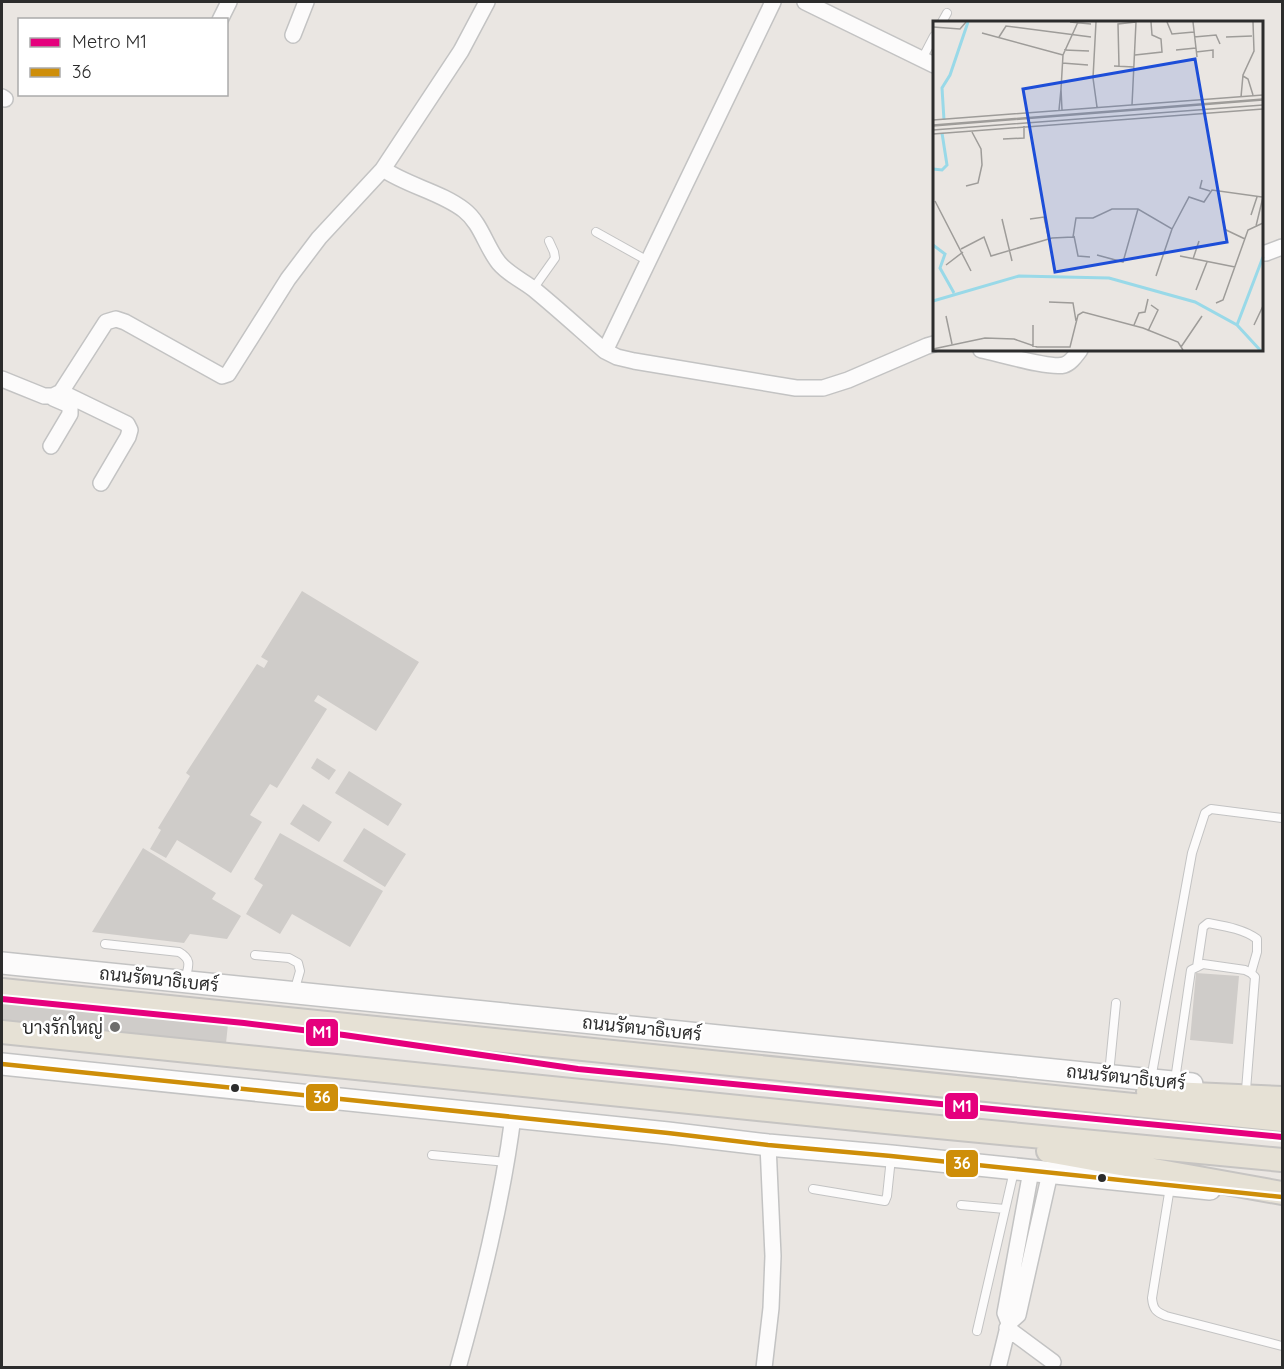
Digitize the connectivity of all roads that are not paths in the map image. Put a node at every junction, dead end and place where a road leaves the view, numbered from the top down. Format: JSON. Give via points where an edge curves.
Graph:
{"nodes":[{"id":1,"x":229,"y":2,"type":"edge"},
{"id":2,"x":306,"y":2,"type":"edge"},
{"id":3,"x":487,"y":2,"type":"edge"},
{"id":4,"x":774,"y":2,"type":"edge"},
{"id":5,"x":805,"y":2,"type":"edge"},
{"id":6,"x":947,"y":13,"type":"dead end"},
{"id":7,"x":221,"y":18,"type":"edge"},
{"id":8,"x":943,"y":21,"type":"edge"},
{"id":9,"x":293,"y":35,"type":"dead end"},
{"id":10,"x":933,"y":40,"type":"edge"},
{"id":11,"x":928,"y":62,"type":"edge"},
{"id":12,"x":383,"y":169,"type":"junction"},
{"id":13,"x":596,"y":232,"type":"dead end"},
{"id":14,"x":549,"y":241,"type":"dead end"},
{"id":15,"x":1282,"y":247,"type":"edge"},
{"id":16,"x":1263,"y":254,"type":"edge"},
{"id":17,"x":648,"y":261,"type":"junction"},
{"id":18,"x":533,"y":289,"type":"junction"},
{"id":19,"x":933,"y":344,"type":"edge"},
{"id":20,"x":604,"y":351,"type":"junction"},
{"id":21,"x":985,"y":351,"type":"edge"},
{"id":22,"x":1079,"y":351,"type":"edge"},
{"id":23,"x":2,"y":379,"type":"edge"},
{"id":24,"x":55,"y":394,"type":"junction"},
{"id":25,"x":51,"y":446,"type":"dead end"},
{"id":26,"x":101,"y":483,"type":"dead end"},
{"id":27,"x":1282,"y":818,"type":"edge"},
{"id":28,"x":105,"y":944,"type":"dead end"},
{"id":29,"x":255,"y":955,"type":"dead end"},
{"id":30,"x":2,"y":963,"type":"edge"},
{"id":31,"x":1197,"y":967,"type":"junction"},
{"id":32,"x":1251,"y":973,"type":"junction"},
{"id":33,"x":2,"y":976,"type":"edge"},
{"id":34,"x":185,"y":981,"type":"junction"},
{"id":35,"x":2,"y":990,"type":"edge"},
{"id":36,"x":294,"y":993,"type":"junction"},
{"id":37,"x":1116,"y":1004,"type":"dead end"},
{"id":38,"x":188,"y":1009,"type":"junction"},
{"id":39,"x":2,"y":1032,"type":"edge"},
{"id":40,"x":2,"y":1048,"type":"edge"},
{"id":41,"x":185,"y":1051,"type":"junction"},
{"id":42,"x":2,"y":1064,"type":"edge"},
{"id":43,"x":1109,"y":1076,"type":"junction"},
{"id":44,"x":892,"y":1080,"type":"junction"},
{"id":45,"x":1151,"y":1080,"type":"junction"},
{"id":46,"x":1175,"y":1082,"type":"junction"},
{"id":47,"x":1246,"y":1090,"type":"junction"},
{"id":48,"x":1282,"y":1096,"type":"edge"},
{"id":49,"x":513,"y":1117,"type":"junction"},
{"id":50,"x":1282,"y":1120,"type":"edge"},
{"id":51,"x":886,"y":1122,"type":"junction"},
{"id":52,"x":768,"y":1145,"type":"junction"},
{"id":53,"x":432,"y":1155,"type":"dead end"},
{"id":54,"x":891,"y":1156,"type":"junction"},
{"id":55,"x":1282,"y":1160,"type":"edge"},
{"id":56,"x":507,"y":1162,"type":"junction"},
{"id":57,"x":1032,"y":1171,"type":"junction"},
{"id":58,"x":1170,"y":1185,"type":"junction"},
{"id":59,"x":813,"y":1189,"type":"dead end"},
{"id":60,"x":1282,"y":1195,"type":"edge"},
{"id":61,"x":961,"y":1204,"type":"dead end"},
{"id":62,"x":1005,"y":1209,"type":"junction"},
{"id":63,"x":1008,"y":1326,"type":"junction"},
{"id":64,"x":977,"y":1331,"type":"dead end"},
{"id":65,"x":1282,"y":1346,"type":"edge"},
{"id":66,"x":1053,"y":1362,"type":"dead end"},
{"id":67,"x":458,"y":1368,"type":"edge"},
{"id":68,"x":764,"y":1368,"type":"edge"},
{"id":69,"x":998,"y":1368,"type":"edge"}],
"edges":[{"from":1,"to":7,"type":"street"},
{"from":2,"to":9,"type":"street"},
{"from":3,"to":12,"type":"street"},
{"from":4,"to":17,"type":"street"},
{"from":5,"to":11,"type":"street"},
{"from":6,"to":8,"type":"lane"},
{"from":10,"to":11,"type":"lane"},
{"from":12,"to":18,"type":"street","via":[[467,212],[500,264]]},
{"from":12,"to":24,"type":"street","via":[[319,238],[228,374],[222,376],[116,319],[106,322]]},
{"from":13,"to":17,"type":"lane"},
{"from":14,"to":18,"type":"lane","via":[[555,258]]},
{"from":15,"to":16,"type":"street"},
{"from":17,"to":20,"type":"street"},
{"from":18,"to":20,"type":"street"},
{"from":19,"to":20,"type":"street","via":[[823,388],[796,388],[634,361]]},
{"from":21,"to":22,"type":"street","via":[[1064,365]]},
{"from":23,"to":24,"type":"street","via":[[44,396]]},
{"from":24,"to":25,"type":"street","via":[[70,408],[70,414]]},
{"from":24,"to":26,"type":"street","via":[[127,424],[128,437]]},
{"from":27,"to":45,"type":"lane","via":[[1211,809],[1205,813],[1192,853]]},
{"from":28,"to":34,"type":"lane","via":[[179,952],[189,963]]},
{"from":29,"to":36,"type":"lane","via":[[289,958],[298,963],[300,971]]},
{"from":30,"to":34,"type":"main road","name":"ถนนรัตนาธิเบศร์"},
{"from":31,"to":32,"type":"lane","via":[[1203,964]]},
{"from":31,"to":32,"type":"lane","via":[[1203,927],[1208,923],[1257,939]]},
{"from":31,"to":46,"type":"lane","via":[[1191,970]]},
{"from":32,"to":47,"type":"lane","via":[[1255,977]]},
{"from":33,"to":38,"type":"main road"},
{"from":34,"to":36,"type":"main road","name":"ถนนรัตนาธิเบศร์"},
{"from":35,"to":38,"type":"main road","name":"ถนนรัตนาธิเบศร์"},
{"from":36,"to":43,"type":"main road","name":"ถนนรัตนาธิเบศร์"},
{"from":37,"to":43,"type":"lane"},
{"from":38,"to":44,"type":"main road","name":"ถนนรัตนาธิเบศร์"},
{"from":39,"to":41,"type":"main road"},
{"from":40,"to":41,"type":"main road"},
{"from":41,"to":51,"type":"main road"},
{"from":42,"to":49,"type":"main road"},
{"from":43,"to":45,"type":"main road","name":"ถนนรัตนาธิเบศร์"},
{"from":44,"to":48,"type":"main road"},
{"from":44,"to":50,"type":"main road","name":"ถนนรัตนาธิเบศร์"},
{"from":45,"to":46,"type":"main road","name":"ถนนรัตนาธิเบศร์"},
{"from":46,"to":47,"type":"main road","name":"ถนนรัตนาธิเบศร์"},
{"from":47,"to":48,"type":"main road","name":"ถนนรัตนาธิเบศร์"},
{"from":49,"to":52,"type":"main road"},
{"from":49,"to":56,"type":"street"},
{"from":51,"to":55,"type":"main road"},
{"from":51,"to":60,"type":"main road"},
{"from":52,"to":54,"type":"main road"},
{"from":52,"to":68,"type":"street","via":[[773,1256]]},
{"from":53,"to":56,"type":"lane"},
{"from":54,"to":57,"type":"main road"},
{"from":54,"to":59,"type":"lane","via":[[885,1201]]},
{"from":56,"to":67,"type":"street"},
{"from":57,"to":58,"type":"main road"},
{"from":57,"to":62,"type":"lane"},
{"from":57,"to":63,"type":"street","via":[[1018,1315]]},
{"from":58,"to":60,"type":"main road"},
{"from":58,"to":65,"type":"lane","via":[[1153,1308],[1166,1316]]},
{"from":61,"to":62,"type":"lane"},
{"from":62,"to":64,"type":"lane"},
{"from":63,"to":66,"type":"street"},
{"from":63,"to":69,"type":"street"}]}
